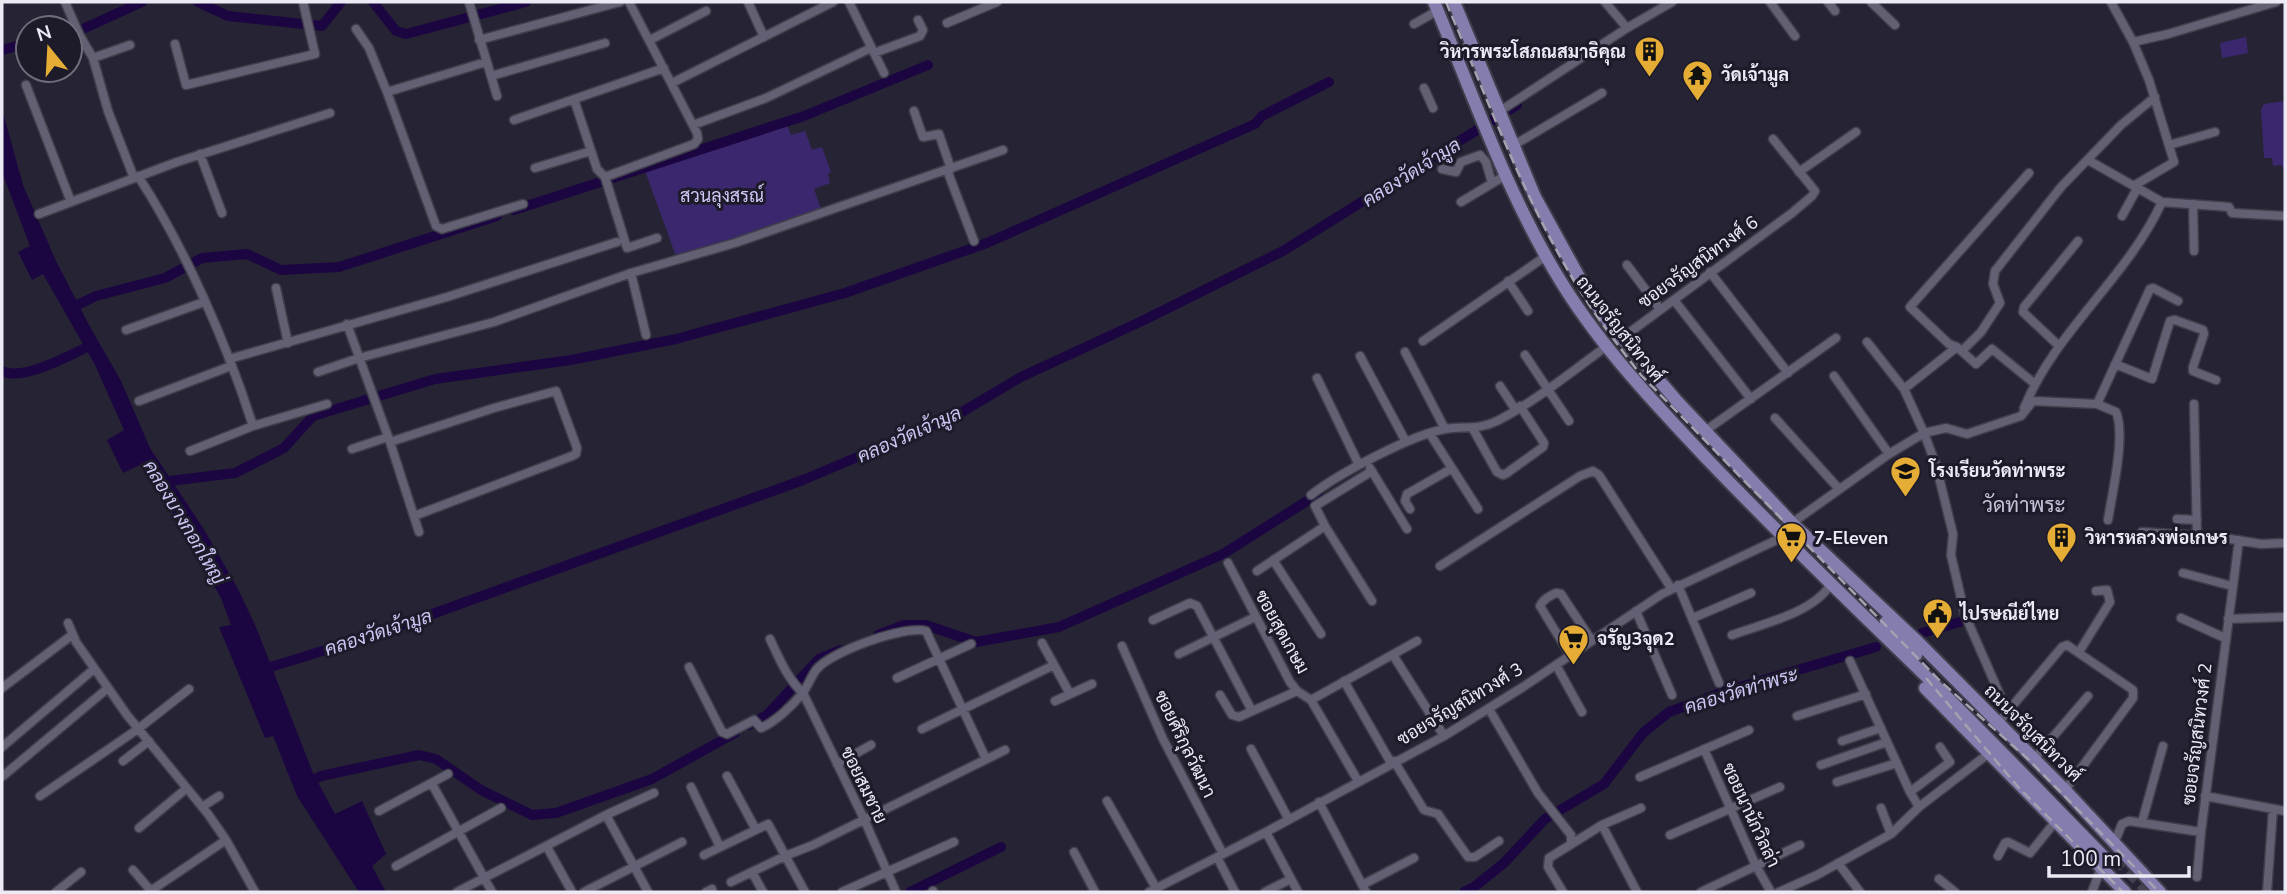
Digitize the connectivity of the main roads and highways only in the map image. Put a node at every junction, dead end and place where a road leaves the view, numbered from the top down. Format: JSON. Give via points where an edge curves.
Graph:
{"nodes":[{"id":1,"x":1454,"y":2,"type":"edge"},
{"id":2,"x":1436,"y":6,"type":"edge"},
{"id":3,"x":1562,"y":247,"type":"junction"},
{"id":4,"x":1546,"y":256,"type":"junction"},
{"id":5,"x":1845,"y":574,"type":"junction"},
{"id":6,"x":1832,"y":587,"type":"junction"},
{"id":7,"x":2108,"y":863,"type":"junction"},
{"id":8,"x":2140,"y":871,"type":"junction"},
{"id":9,"x":2124,"y":891,"type":"edge"},
{"id":10,"x":2160,"y":892,"type":"edge"}],
"edges":[{"from":1,"to":3,"type":"main road","name":"ถนนจรัญสนิทวงศ์","via":[[1535,197]]},
{"from":2,"to":4,"type":"main road","name":"ถนนจรัญสนิทวงศ์","via":[[1506,175]]},
{"from":3,"to":4,"type":"main road"},
{"from":3,"to":5,"type":"main road","name":"ถนนจรัญสนิทวงศ์","via":[[1622,338],[1705,431]]},
{"from":4,"to":6,"type":"main road","name":"ถนนจรัญสนิทวงศ์","via":[[1607,346],[1662,411]]},
{"from":5,"to":7,"type":"main road","name":"ถนนจรัญสนิทวงศ์"},
{"from":5,"to":8,"type":"main road","name":"ถนนจรัญสนิทวงศ์","via":[[2065,790]]},
{"from":6,"to":7,"type":"main road","name":"ถนนจรัญสนิทวงศ์"},
{"from":6,"to":7,"type":"main road","name":"ถนนจรัญสนิทวงศ์","via":[[2055,822]]},
{"from":7,"to":9,"type":"main road","name":"ถนนจรัญสนิทวงศ์"},
{"from":8,"to":9,"type":"main road","via":[[2138,883]]},
{"from":8,"to":10,"type":"main road","name":"ถนนจรัญสนิทวงศ์"}]}
